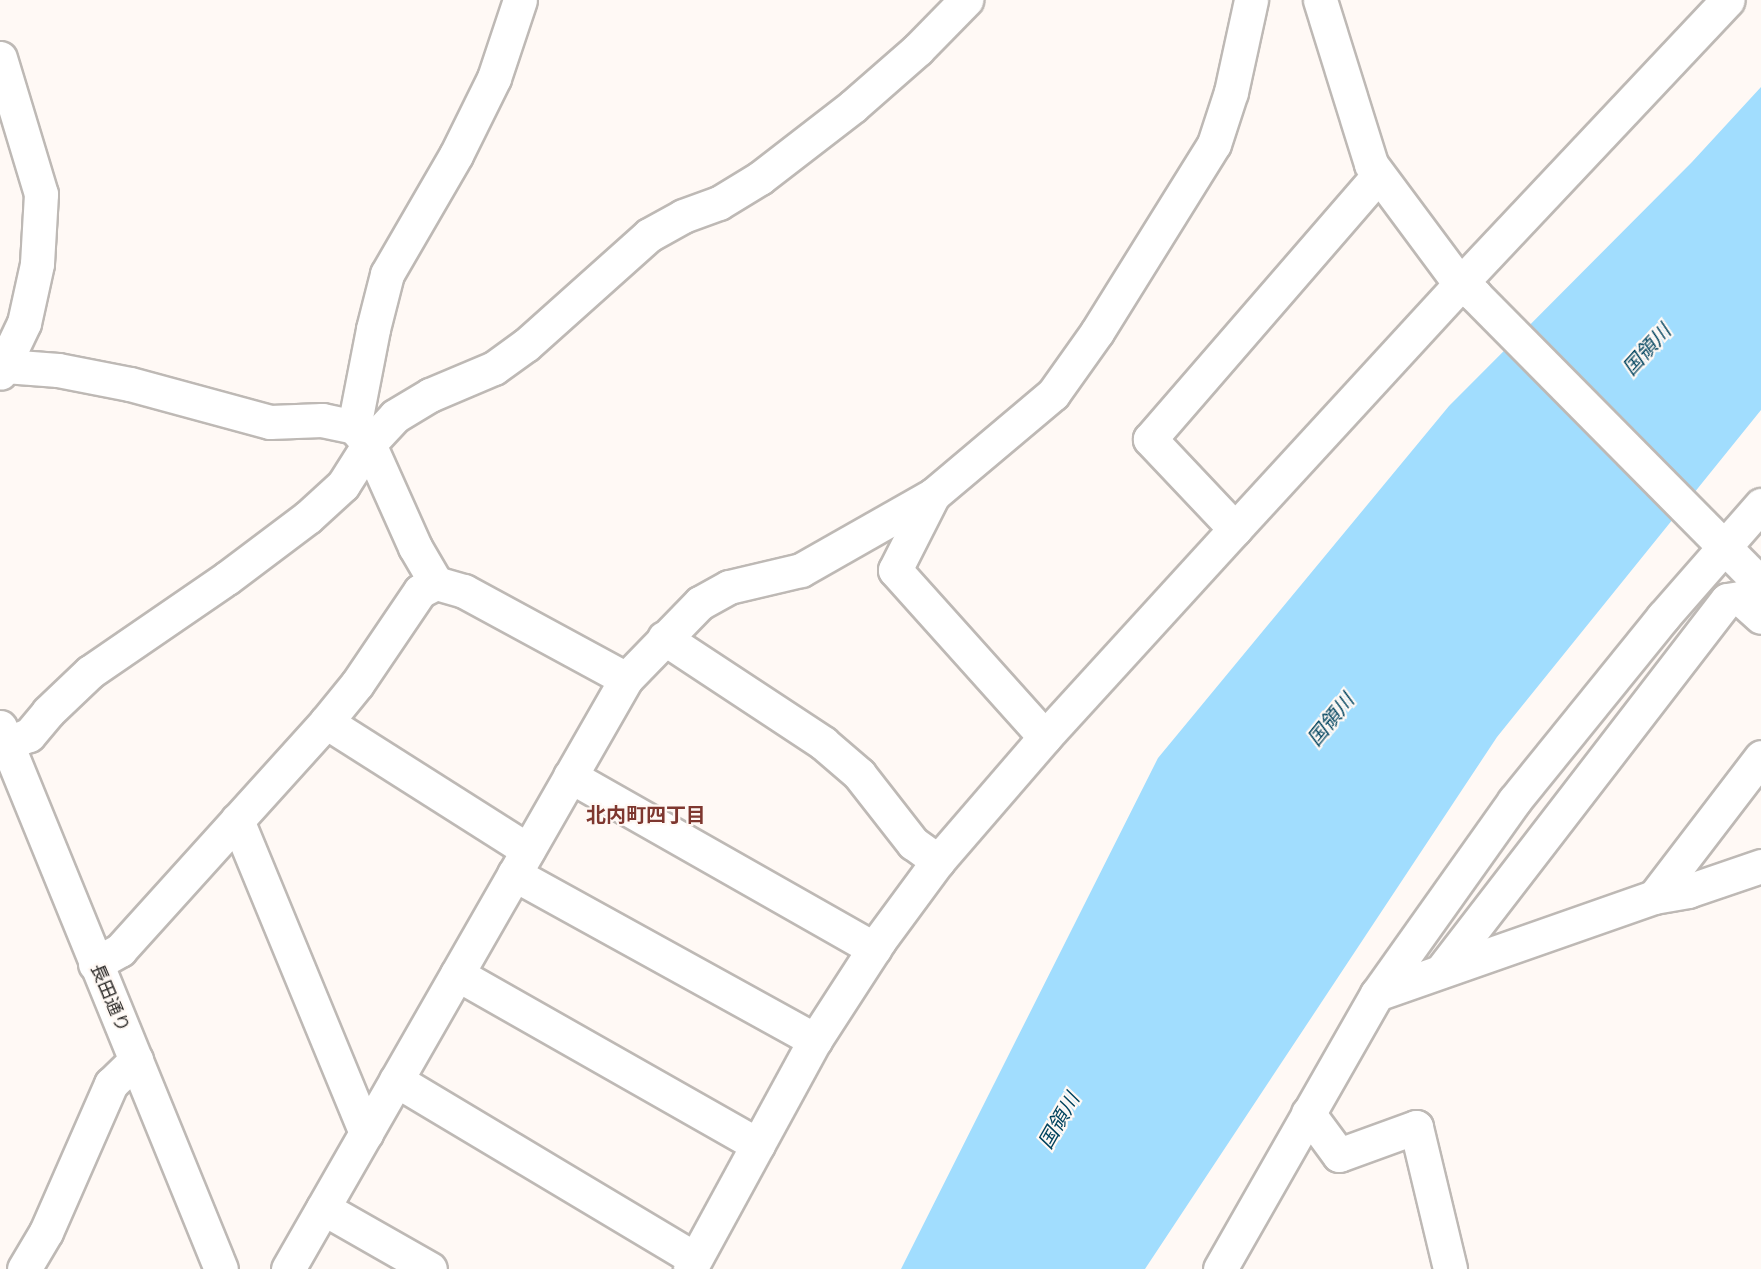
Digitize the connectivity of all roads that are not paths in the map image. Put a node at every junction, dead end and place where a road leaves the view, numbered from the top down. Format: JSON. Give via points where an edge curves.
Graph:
{"nodes":[{"id":1,"x":520,"y":0,"type":"edge"},
{"id":2,"x":966,"y":0,"type":"edge"},
{"id":3,"x":1251,"y":0,"type":"edge"},
{"id":4,"x":1320,"y":0,"type":"edge"},
{"id":5,"x":1728,"y":0,"type":"edge"},
{"id":6,"x":0,"y":58,"type":"edge"},
{"id":7,"x":1379,"y":175,"type":"junction"},
{"id":8,"x":1467,"y":289,"type":"junction"},
{"id":9,"x":2,"y":369,"type":"edge"},
{"id":10,"x":362,"y":435,"type":"junction"},
{"id":11,"x":933,"y":495,"type":"junction"},
{"id":12,"x":1761,"y":504,"type":"edge"},
{"id":13,"x":1235,"y":529,"type":"junction"},
{"id":14,"x":1717,"y":538,"type":"junction"},
{"id":15,"x":436,"y":583,"type":"junction"},
{"id":16,"x":1761,"y":584,"type":"edge"},
{"id":17,"x":1761,"y":616,"type":"edge"},
{"id":18,"x":664,"y":638,"type":"junction"},
{"id":19,"x":626,"y":679,"type":"junction"},
{"id":20,"x":326,"y":722,"type":"junction"},
{"id":21,"x":1045,"y":737,"type":"junction"},
{"id":22,"x":2,"y":739,"type":"edge"},
{"id":23,"x":1761,"y":757,"type":"edge"},
{"id":24,"x":570,"y":776,"type":"junction"},
{"id":25,"x":237,"y":820,"type":"junction"},
{"id":26,"x":938,"y":861,"type":"junction"},
{"id":27,"x":521,"y":862,"type":"junction"},
{"id":28,"x":1761,"y":866,"type":"edge"},
{"id":29,"x":1654,"y":897,"type":"junction"},
{"id":30,"x":874,"y":949,"type":"junction"},
{"id":31,"x":95,"y":964,"type":"junction"},
{"id":32,"x":1441,"y":971,"type":"junction"},
{"id":33,"x":457,"y":974,"type":"junction"},
{"id":34,"x":1377,"y":994,"type":"junction"},
{"id":35,"x":815,"y":1040,"type":"junction"},
{"id":36,"x":136,"y":1060,"type":"junction"},
{"id":37,"x":396,"y":1080,"type":"junction"},
{"id":38,"x":1308,"y":1113,"type":"junction"},
{"id":39,"x":366,"y":1133,"type":"junction"},
{"id":40,"x":758,"y":1145,"type":"junction"},
{"id":41,"x":323,"y":1208,"type":"junction"},
{"id":42,"x":692,"y":1264,"type":"edge"},
{"id":43,"x":24,"y":1269,"type":"edge"},
{"id":44,"x":221,"y":1269,"type":"edge"},
{"id":45,"x":288,"y":1269,"type":"edge"},
{"id":46,"x":430,"y":1269,"type":"edge"},
{"id":47,"x":1220,"y":1269,"type":"edge"},
{"id":48,"x":1450,"y":1269,"type":"edge"}],
"edges":[{"from":1,"to":10,"type":"street","via":[[494,78],[456,155],[387,274],[373,329]]},
{"from":2,"to":10,"type":"street","via":[[853,106],[760,178],[719,203],[683,216],[649,235],[526,345],[494,368],[430,395]]},
{"from":3,"to":11,"type":"street","via":[[1231,92],[1214,144],[1096,332],[1053,394]]},
{"from":4,"to":7,"type":"street","via":[[1371,164]]},
{"from":5,"to":8,"type":"street"},
{"from":6,"to":9,"type":"street","via":[[41,194],[37,264],[24,323]]},
{"from":7,"to":8,"type":"street"},
{"from":7,"to":13,"type":"street","via":[[1150,439]]},
{"from":8,"to":13,"type":"street"},
{"from":8,"to":14,"type":"street"},
{"from":9,"to":10,"type":"street","via":[[58,370],[130,384],[270,422],[322,420]]},
{"from":10,"to":15,"type":"street"},
{"from":10,"to":22,"type":"street","via":[[343,485],[308,517],[90,672],[29,735]]},
{"from":11,"to":18,"type":"street","via":[[801,570],[729,588],[700,603]]},
{"from":11,"to":21,"type":"street","via":[[895,570]]},
{"from":12,"to":14,"type":"street"},
{"from":13,"to":21,"type":"street"},
{"from":14,"to":16,"type":"street"},
{"from":14,"to":34,"type":"street","via":[[1663,617],[1514,801]]},
{"from":15,"to":19,"type":"street","via":[[464,591]]},
{"from":15,"to":20,"type":"street","via":[[420,591],[357,684]]},
{"from":17,"to":32,"type":"street","via":[[1740,598],[1727,600]]},
{"from":18,"to":19,"type":"street"},
{"from":18,"to":26,"type":"street","via":[[823,743],[859,774],[913,843]]},
{"from":19,"to":24,"type":"street"},
{"from":20,"to":25,"type":"street"},
{"from":20,"to":27,"type":"street"},
{"from":21,"to":26,"type":"street"},
{"from":22,"to":31,"type":"street","name":"長田通り"},
{"from":23,"to":29,"type":"street"},
{"from":24,"to":27,"type":"street"},
{"from":24,"to":30,"type":"street"},
{"from":25,"to":31,"type":"street","via":[[120,950]]},
{"from":25,"to":39,"type":"street"},
{"from":26,"to":30,"type":"street"},
{"from":27,"to":33,"type":"street"},
{"from":27,"to":35,"type":"street"},
{"from":28,"to":29,"type":"street","via":[[1688,891]]},
{"from":29,"to":32,"type":"street"},
{"from":30,"to":35,"type":"street"},
{"from":31,"to":36,"type":"street","name":"長田通り"},
{"from":32,"to":34,"type":"street"},
{"from":33,"to":37,"type":"street"},
{"from":33,"to":40,"type":"street"},
{"from":34,"to":38,"type":"street"},
{"from":35,"to":40,"type":"street"},
{"from":36,"to":43,"type":"street","via":[[111,1084],[46,1232]]},
{"from":36,"to":44,"type":"street","name":"長田通り"},
{"from":37,"to":39,"type":"street"},
{"from":37,"to":42,"type":"street"},
{"from":38,"to":47,"type":"street"},
{"from":38,"to":48,"type":"street","via":[[1339,1155],[1416,1128]]},
{"from":39,"to":41,"type":"street"},
{"from":40,"to":42,"type":"street"},
{"from":41,"to":45,"type":"street"},
{"from":41,"to":46,"type":"street"}]}
